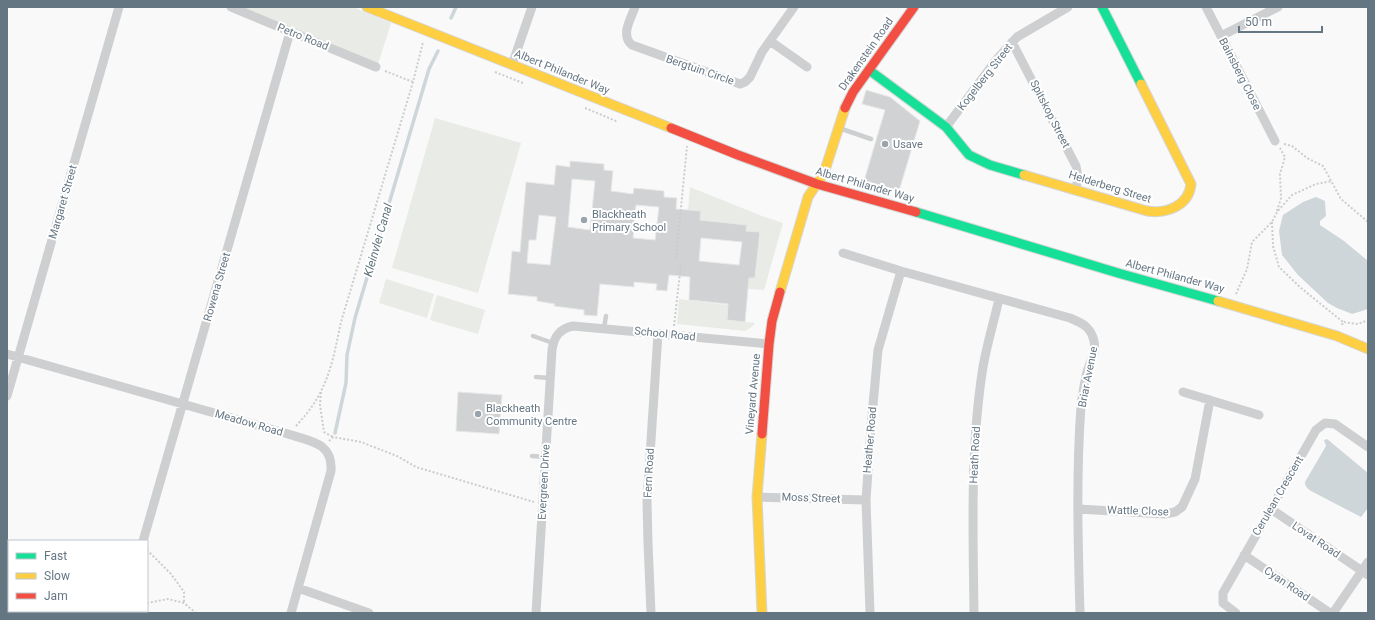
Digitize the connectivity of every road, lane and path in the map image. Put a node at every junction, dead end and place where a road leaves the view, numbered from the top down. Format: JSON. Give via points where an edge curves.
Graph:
{"nodes":[{"id":1,"x":119,"y":7,"type":"edge"},
{"id":2,"x":231,"y":7,"type":"edge"},
{"id":3,"x":367,"y":7,"type":"edge"},
{"id":4,"x":532,"y":7,"type":"edge"},
{"id":5,"x":635,"y":7,"type":"edge"},
{"id":6,"x":793,"y":7,"type":"edge"},
{"id":7,"x":914,"y":7,"type":"edge"},
{"id":8,"x":1068,"y":7,"type":"edge"},
{"id":9,"x":1102,"y":7,"type":"edge"},
{"id":10,"x":1206,"y":7,"type":"edge"},
{"id":11,"x":1278,"y":7,"type":"edge"},
{"id":12,"x":290,"y":32,"type":"junction"},
{"id":13,"x":1220,"y":36,"type":"junction"},
{"id":14,"x":424,"y":39,"type":"dead end"},
{"id":15,"x":770,"y":41,"type":"junction"},
{"id":16,"x":1012,"y":42,"type":"junction"},
{"id":17,"x":512,"y":65,"type":"junction"},
{"id":18,"x":376,"y":67,"type":"joint"},
{"id":19,"x":807,"y":67,"type":"dead end"},
{"id":20,"x":869,"y":70,"type":"junction"},
{"id":21,"x":413,"y":82,"type":"junction"},
{"id":22,"x":946,"y":127,"type":"junction"},
{"id":23,"x":839,"y":128,"type":"junction"},
{"id":24,"x":871,"y":139,"type":"dead end"},
{"id":25,"x":1275,"y":142,"type":"junction"},
{"id":26,"x":688,"y":146,"type":"dead end"},
{"id":27,"x":1332,"y":181,"type":"junction"},
{"id":28,"x":817,"y":184,"type":"junction"},
{"id":29,"x":1076,"y":189,"type":"junction"},
{"id":30,"x":1277,"y":212,"type":"junction"},
{"id":31,"x":1272,"y":222,"type":"junction"},
{"id":32,"x":1368,"y":222,"type":"edge"},
{"id":33,"x":843,"y":253,"type":"dead end"},
{"id":34,"x":676,"y":259,"type":"dead end"},
{"id":35,"x":680,"y":264,"type":"dead end"},
{"id":36,"x":901,"y":271,"type":"junction"},
{"id":37,"x":1235,"y":296,"type":"dead end"},
{"id":38,"x":999,"y":299,"type":"junction"},
{"id":39,"x":606,"y":316,"type":"dead end"},
{"id":40,"x":1368,"y":320,"type":"edge"},
{"id":41,"x":1343,"y":322,"type":"junction"},
{"id":42,"x":1342,"y":325,"type":"dead end"},
{"id":43,"x":604,"y":328,"type":"junction"},
{"id":44,"x":658,"y":334,"type":"junction"},
{"id":45,"x":673,"y":335,"type":"junction"},
{"id":46,"x":533,"y":336,"type":"dead end"},
{"id":47,"x":553,"y":342,"type":"junction"},
{"id":48,"x":769,"y":344,"type":"junction"},
{"id":49,"x":1368,"y":349,"type":"edge"},
{"id":50,"x":7,"y":354,"type":"edge"},
{"id":51,"x":18,"y":357,"type":"junction"},
{"id":52,"x":536,"y":377,"type":"dead end"},
{"id":53,"x":550,"y":378,"type":"junction"},
{"id":54,"x":322,"y":390,"type":"junction"},
{"id":55,"x":1183,"y":392,"type":"dead end"},
{"id":56,"x":7,"y":396,"type":"edge"},
{"id":57,"x":1210,"y":400,"type":"junction"},
{"id":58,"x":183,"y":405,"type":"junction"},
{"id":59,"x":1259,"y":415,"type":"dead end"},
{"id":60,"x":288,"y":434,"type":"junction"},
{"id":61,"x":333,"y":437,"type":"junction"},
{"id":62,"x":324,"y":447,"type":"junction"},
{"id":63,"x":1368,"y":447,"type":"edge"},
{"id":64,"x":532,"y":456,"type":"dead end"},
{"id":65,"x":546,"y":457,"type":"junction"},
{"id":66,"x":757,"y":497,"type":"junction"},
{"id":67,"x":866,"y":500,"type":"junction"},
{"id":68,"x":543,"y":503,"type":"junction"},
{"id":69,"x":1078,"y":509,"type":"junction"},
{"id":70,"x":1271,"y":509,"type":"junction"},
{"id":71,"x":143,"y":540,"type":"edge"},
{"id":72,"x":148,"y":551,"type":"edge"},
{"id":73,"x":1244,"y":555,"type":"junction"},
{"id":74,"x":1368,"y":562,"type":"edge"},
{"id":75,"x":1365,"y":573,"type":"edge"},
{"id":76,"x":298,"y":588,"type":"junction"},
{"id":77,"x":148,"y":603,"type":"edge"},
{"id":78,"x":184,"y":603,"type":"junction"},
{"id":79,"x":196,"y":613,"type":"edge"},
{"id":80,"x":291,"y":613,"type":"edge"},
{"id":81,"x":370,"y":613,"type":"edge"},
{"id":82,"x":536,"y":613,"type":"edge"},
{"id":83,"x":651,"y":613,"type":"edge"},
{"id":84,"x":762,"y":613,"type":"edge"},
{"id":85,"x":870,"y":613,"type":"edge"},
{"id":86,"x":974,"y":613,"type":"edge"},
{"id":87,"x":1080,"y":613,"type":"edge"},
{"id":88,"x":1236,"y":613,"type":"edge"},
{"id":89,"x":1330,"y":613,"type":"edge"},
{"id":90,"x":1334,"y":613,"type":"edge"}],
"edges":[{"from":1,"to":51,"type":"street","name":"Margaret Street"},
{"from":2,"to":12,"type":"street","name":"Petro Road"},
{"from":3,"to":17,"type":"street","name":"Albert Philander Way"},
{"from":4,"to":17,"type":"street"},
{"from":5,"to":15,"type":"street","name":"Bergtuin Circle","via":[[626,35],[630,44],[735,83],[746,82]]},
{"from":6,"to":15,"type":"street","name":"Bergtuin Circle"},
{"from":7,"to":20,"type":"street","name":"Drakenstein Road"},
{"from":8,"to":16,"type":"street","name":"Kogelberg Street"},
{"from":9,"to":29,"type":"street","name":"Helderberg Street","via":[[1186,172],[1191,190],[1184,202],[1163,212],[1154,213]]},
{"from":10,"to":13,"type":"street","name":"Bainsberg Close"},
{"from":11,"to":13,"type":"street"},
{"from":12,"to":18,"type":"street","name":"Petro Road"},
{"from":12,"to":58,"type":"street","name":"Rowena Street"},
{"from":13,"to":25,"type":"street","name":"Bainsberg Close"},
{"from":14,"to":21,"type":"path"},
{"from":15,"to":19,"type":"street"},
{"from":16,"to":22,"type":"street","name":"Kogelberg Street"},
{"from":16,"to":29,"type":"street","name":"Spitskop Street","via":[[1076,166]]},
{"from":17,"to":28,"type":"street","name":"Albert Philander Way"},
{"from":18,"to":21,"type":"path"},
{"from":20,"to":22,"type":"street","name":"Helderberg Street"},
{"from":20,"to":23,"type":"street","name":"Drakenstein Road","via":[[849,99]]},
{"from":21,"to":54,"type":"path"},
{"from":22,"to":29,"type":"street","name":"Helderberg Street","via":[[972,157],[990,165]]},
{"from":23,"to":24,"type":"lane"},
{"from":23,"to":28,"type":"street","name":"Drakenstein Road","via":[[824,173]]},
{"from":25,"to":27,"type":"path","via":[[1292,146],[1323,166]]},
{"from":25,"to":30,"type":"path","via":[[1285,157],[1280,174],[1281,198]]},
{"from":26,"to":34,"type":"path"},
{"from":27,"to":30,"type":"path","via":[[1316,184],[1292,196]]},
{"from":27,"to":32,"type":"path","via":[[1341,199]]},
{"from":28,"to":48,"type":"street","name":"Vineyard Avenue","via":[[808,197],[795,238],[772,321]]},
{"from":28,"to":49,"type":"street","name":"Albert Philander Way","via":[[1238,306],[1337,336]]},
{"from":30,"to":31,"type":"path"},
{"from":31,"to":37,"type":"path","via":[[1252,242],[1247,269]]},
{"from":31,"to":41,"type":"path","via":[[1273,246],[1280,268],[1327,311]]},
{"from":33,"to":36,"type":"street","name":"Briar Avenue"},
{"from":35,"to":45,"type":"path"},
{"from":36,"to":38,"type":"street","name":"Briar Avenue"},
{"from":36,"to":67,"type":"street","name":"Heather Road","via":[[878,350]]},
{"from":38,"to":69,"type":"street","name":"Briar Avenue","via":[[1070,318],[1085,325],[1095,342],[1086,375],[1082,404],[1078,451]]},
{"from":38,"to":86,"type":"street","name":"Heath Road","via":[[983,366],[976,435],[972,520]]},
{"from":39,"to":43,"type":"lane"},
{"from":40,"to":41,"type":"path","via":[[1358,324]]},
{"from":41,"to":42,"type":"path"},
{"from":43,"to":44,"type":"street","name":"School Road"},
{"from":43,"to":47,"type":"street","name":"School Road","via":[[573,326],[562,330]]},
{"from":44,"to":45,"type":"street","name":"School Road"},
{"from":44,"to":83,"type":"street","name":"Fern Road","via":[[647,501]]},
{"from":45,"to":48,"type":"street","name":"School Road"},
{"from":46,"to":47,"type":"lane"},
{"from":47,"to":53,"type":"street","name":"Evergreen Drive"},
{"from":48,"to":66,"type":"street","name":"Vineyard Avenue"},
{"from":50,"to":51,"type":"street","name":"Meadow Road"},
{"from":51,"to":56,"type":"street","name":"Margaret Street"},
{"from":51,"to":58,"type":"street","name":"Meadow Road"},
{"from":52,"to":53,"type":"lane"},
{"from":53,"to":65,"type":"street","name":"Evergreen Drive"},
{"from":54,"to":60,"type":"path","via":[[309,411]]},
{"from":54,"to":61,"type":"path","via":[[320,405],[324,432]]},
{"from":55,"to":57,"type":"street"},
{"from":57,"to":59,"type":"street"},
{"from":57,"to":69,"type":"street","name":"Wattle Close","via":[[1195,479],[1182,507],[1165,514]]},
{"from":58,"to":60,"type":"street","name":"Meadow Road"},
{"from":58,"to":71,"type":"street","name":"Rowena Street"},
{"from":60,"to":62,"type":"street","name":"Meadow Road"},
{"from":61,"to":62,"type":"path"},
{"from":61,"to":68,"type":"path","via":[[361,442],[416,466],[532,502]]},
{"from":62,"to":76,"type":"street","via":[[330,459],[331,471]]},
{"from":63,"to":70,"type":"street","name":"Cerulean Crescent","via":[[1335,424],[1322,425],[1316,430]]},
{"from":64,"to":65,"type":"lane"},
{"from":65,"to":68,"type":"street","name":"Evergreen Drive"},
{"from":66,"to":67,"type":"street","name":"Moss Street"},
{"from":66,"to":84,"type":"street","name":"Vineyard Avenue"},
{"from":67,"to":85,"type":"street","name":"Heather Road"},
{"from":68,"to":82,"type":"street","name":"Evergreen Drive"},
{"from":69,"to":87,"type":"street","name":"Briar Avenue"},
{"from":70,"to":73,"type":"street","name":"Cerulean Crescent"},
{"from":70,"to":75,"type":"street","name":"Lovat Road"},
{"from":72,"to":78,"type":"path","via":[[171,574],[184,592]]},
{"from":73,"to":88,"type":"street","name":"Cerulean Crescent","via":[[1222,596],[1225,605]]},
{"from":73,"to":89,"type":"street","name":"Cyan Road"},
{"from":74,"to":75,"type":"street"},
{"from":75,"to":90,"type":"street"},
{"from":76,"to":80,"type":"street"},
{"from":76,"to":81,"type":"street"},
{"from":77,"to":78,"type":"path","via":[[168,599]]},
{"from":78,"to":79,"type":"path"}]}
